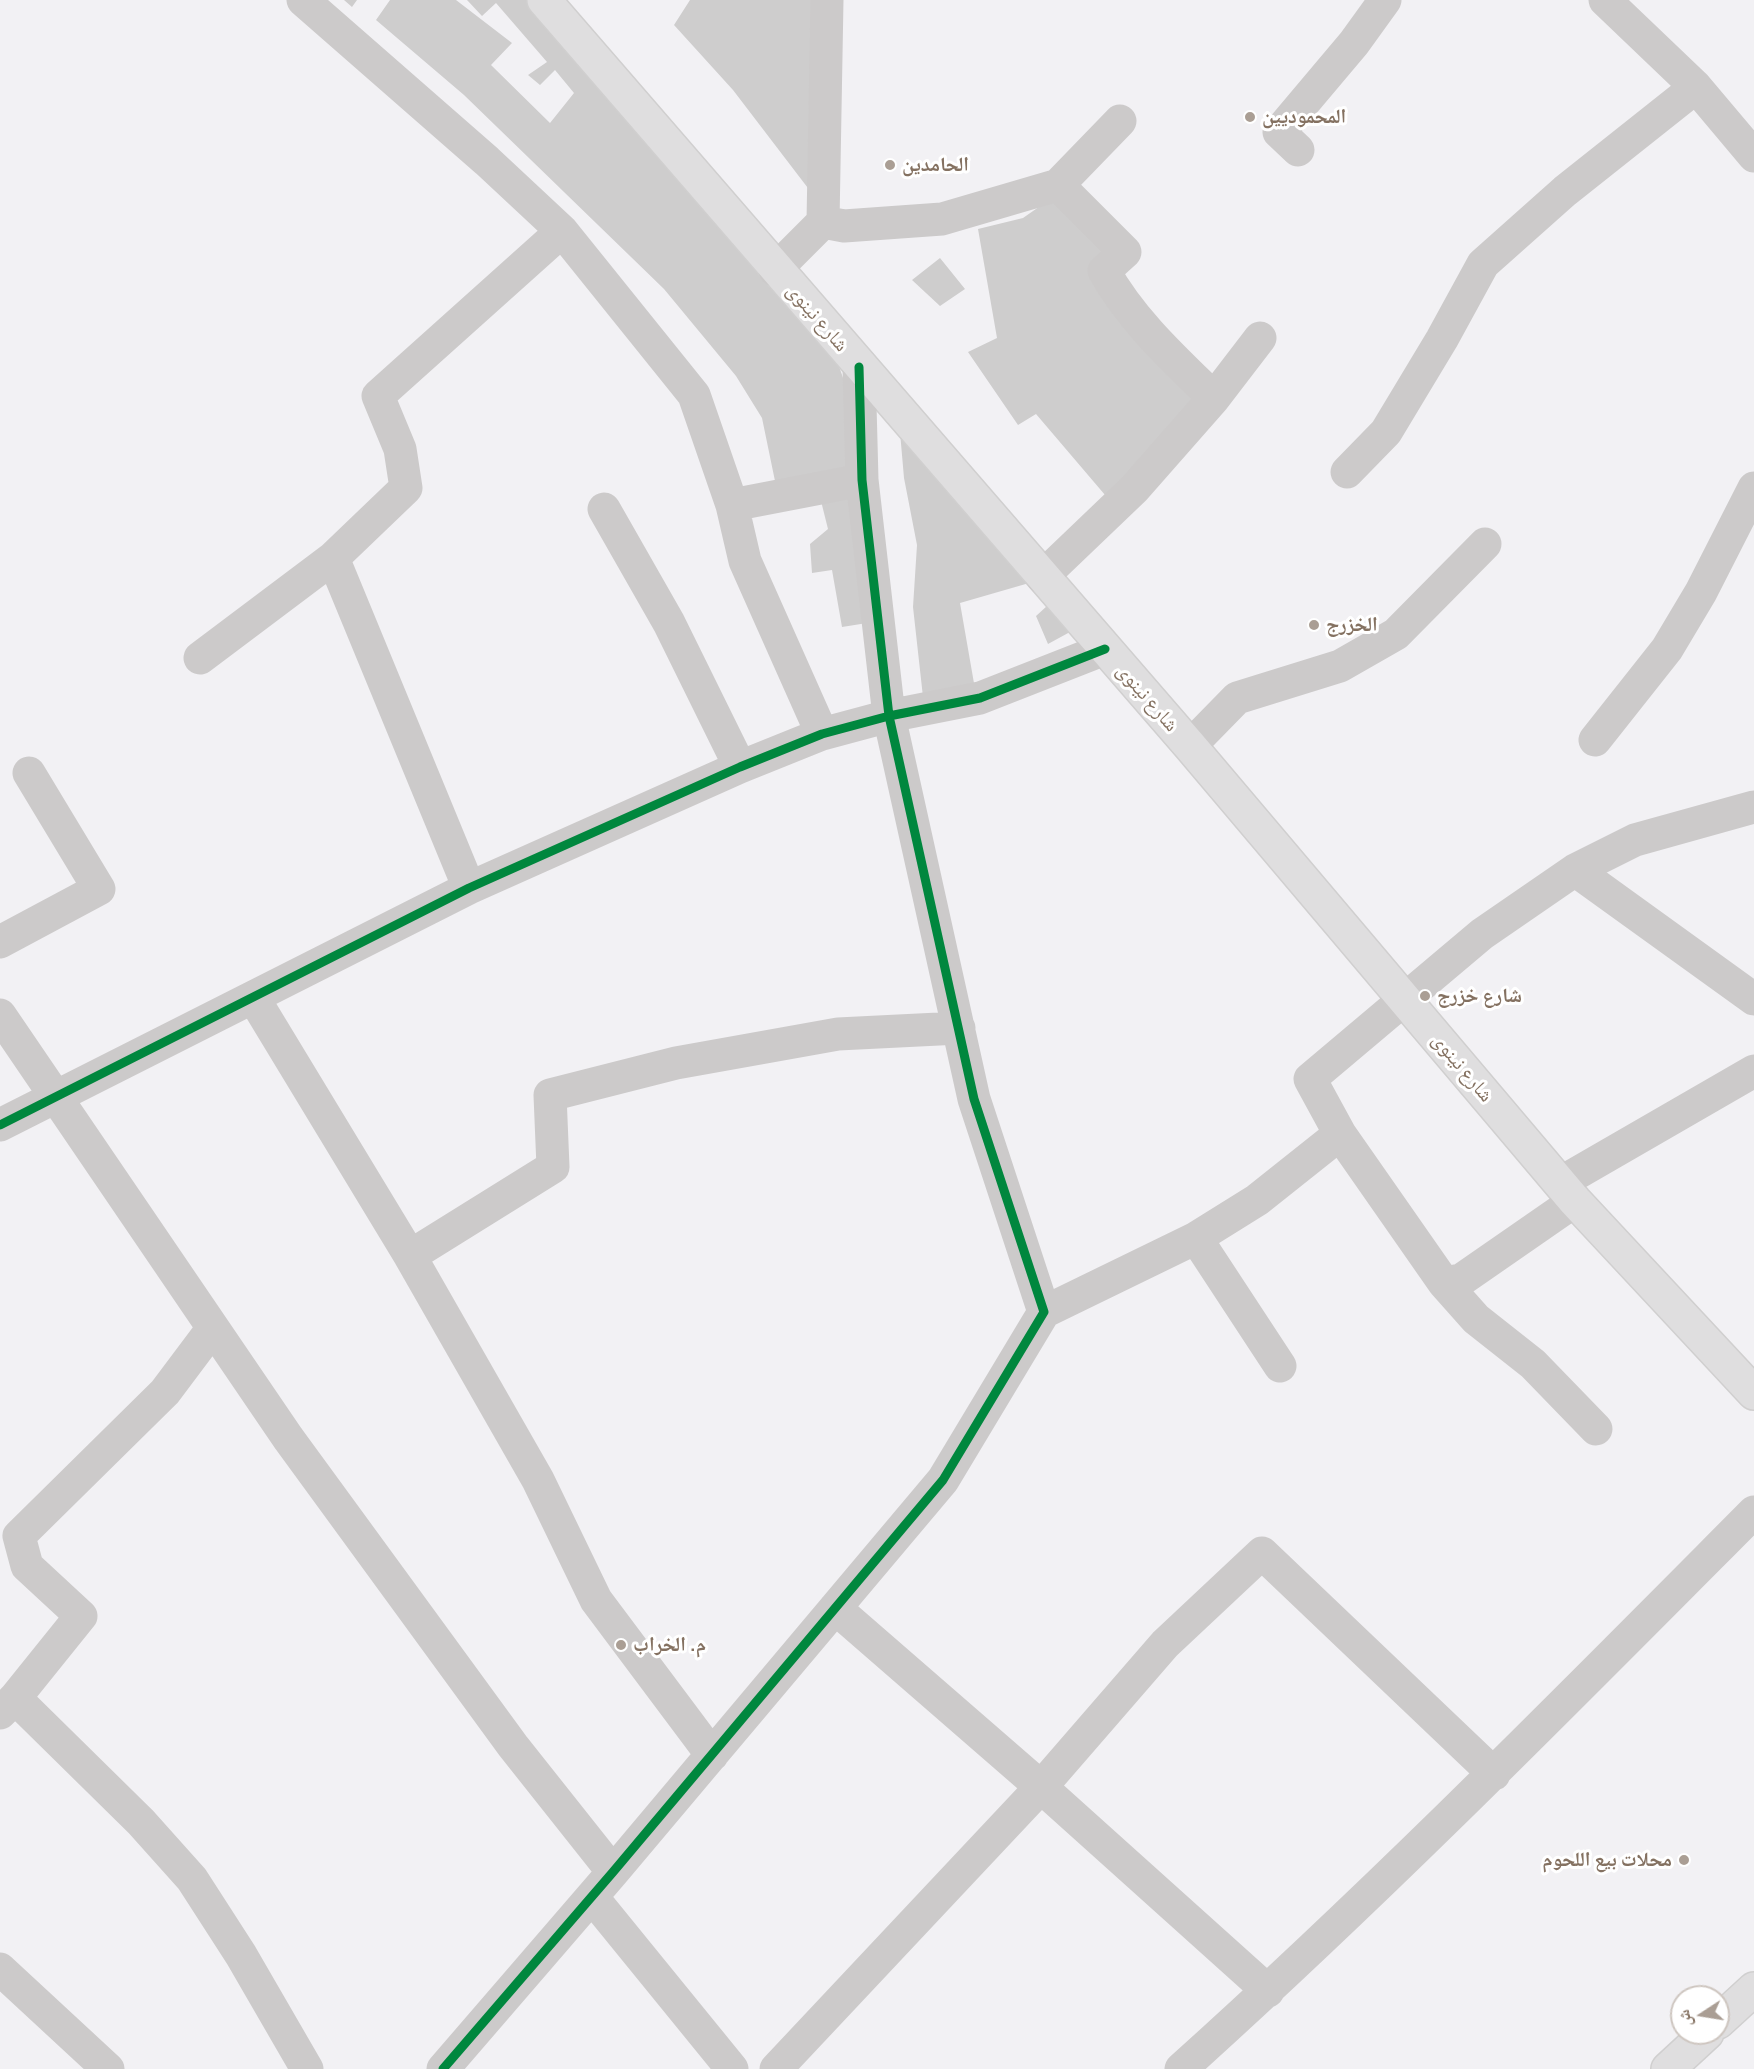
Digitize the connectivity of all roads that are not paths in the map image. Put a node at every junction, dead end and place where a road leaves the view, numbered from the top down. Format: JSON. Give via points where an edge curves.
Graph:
{"nodes":[{"id":1,"x":303,"y":0,"type":"edge"},
{"id":2,"x":544,"y":0,"type":"edge"},
{"id":3,"x":827,"y":0,"type":"edge"},
{"id":4,"x":1385,"y":0,"type":"edge"},
{"id":5,"x":1605,"y":0,"type":"edge"},
{"id":6,"x":1696,"y":87,"type":"junction"},
{"id":7,"x":1120,"y":121,"type":"dead end"},
{"id":8,"x":1298,"y":150,"type":"dead end"},
{"id":9,"x":1754,"y":156,"type":"edge"},
{"id":10,"x":1058,"y":186,"type":"junction"},
{"id":11,"x":823,"y":222,"type":"junction"},
{"id":12,"x":562,"y":231,"type":"junction"},
{"id":13,"x":775,"y":270,"type":"junction"},
{"id":14,"x":1260,"y":338,"type":"dead end"},
{"id":15,"x":859,"y":367,"type":"junction"},
{"id":16,"x":1214,"y":398,"type":"junction"},
{"id":17,"x":1347,"y":472,"type":"dead end"},
{"id":18,"x":862,"y":480,"type":"junction"},
{"id":19,"x":1754,"y":488,"type":"edge"},
{"id":20,"x":732,"y":505,"type":"junction"},
{"id":21,"x":604,"y":509,"type":"dead end"},
{"id":22,"x":1485,"y":544,"type":"dead end"},
{"id":23,"x":333,"y":558,"type":"junction"},
{"id":24,"x":1042,"y":577,"type":"junction"},
{"id":25,"x":1105,"y":649,"type":"junction"},
{"id":26,"x":200,"y":658,"type":"dead end"},
{"id":27,"x":889,"y":716,"type":"junction"},
{"id":28,"x":822,"y":734,"type":"junction"},
{"id":29,"x":1595,"y":740,"type":"dead end"},
{"id":30,"x":1190,"y":746,"type":"junction"},
{"id":31,"x":740,"y":767,"type":"junction"},
{"id":32,"x":29,"y":773,"type":"dead end"},
{"id":33,"x":1754,"y":807,"type":"edge"},
{"id":34,"x":1575,"y":870,"type":"junction"},
{"id":35,"x":469,"y":888,"type":"junction"},
{"id":36,"x":0,"y":942,"type":"edge"},
{"id":37,"x":253,"y":997,"type":"junction"},
{"id":38,"x":1403,"y":999,"type":"junction"},
{"id":39,"x":1754,"y":999,"type":"edge"},
{"id":40,"x":0,"y":1015,"type":"edge"},
{"id":41,"x":959,"y":1028,"type":"junction"},
{"id":42,"x":1754,"y":1071,"type":"edge"},
{"id":43,"x":56,"y":1097,"type":"junction"},
{"id":44,"x":0,"y":1125,"type":"edge"},
{"id":45,"x":1340,"y":1134,"type":"junction"},
{"id":46,"x":1568,"y":1192,"type":"junction"},
{"id":47,"x":1196,"y":1238,"type":"junction"},
{"id":48,"x":410,"y":1256,"type":"junction"},
{"id":49,"x":1444,"y":1283,"type":"junction"},
{"id":50,"x":1044,"y":1312,"type":"junction"},
{"id":51,"x":213,"y":1328,"type":"junction"},
{"id":52,"x":1280,"y":1366,"type":"dead end"},
{"id":53,"x":1754,"y":1393,"type":"edge"},
{"id":54,"x":1596,"y":1429,"type":"dead end"},
{"id":55,"x":1754,"y":1512,"type":"edge"},
{"id":56,"x":835,"y":1608,"type":"junction"},
{"id":57,"x":8,"y":1706,"type":"edge"},
{"id":58,"x":712,"y":1755,"type":"junction"},
{"id":59,"x":1494,"y":1774,"type":"junction"},
{"id":60,"x":1041,"y":1787,"type":"junction"},
{"id":61,"x":602,"y":1885,"type":"junction"},
{"id":62,"x":0,"y":1969,"type":"edge"},
{"id":63,"x":1754,"y":1989,"type":"edge"},
{"id":64,"x":1268,"y":1991,"type":"junction"},
{"id":65,"x":1730,"y":2011,"type":"edge"},
{"id":66,"x":1694,"y":2045,"type":"edge"},
{"id":67,"x":108,"y":2069,"type":"edge"},
{"id":68,"x":307,"y":2069,"type":"edge"},
{"id":69,"x":442,"y":2069,"type":"edge"},
{"id":70,"x":732,"y":2069,"type":"edge"},
{"id":71,"x":776,"y":2069,"type":"edge"},
{"id":72,"x":1181,"y":2069,"type":"edge"},
{"id":73,"x":1668,"y":2069,"type":"edge"}],
"edges":[{"from":1,"to":12,"type":"street","via":[[488,160]]},
{"from":2,"to":13,"type":"main road","name":"شارع نينوى"},
{"from":3,"to":11,"type":"street"},
{"from":4,"to":8,"type":"street","via":[[1279,132]]},
{"from":5,"to":6,"type":"street"},
{"from":6,"to":9,"type":"street"},
{"from":6,"to":17,"type":"street","via":[[1565,191],[1483,264],[1386,432]]},
{"from":7,"to":10,"type":"street"},
{"from":10,"to":11,"type":"street","via":[[942,219],[844,226]]},
{"from":10,"to":16,"type":"street","via":[[1125,252],[1104,271],[1116,293],[1151,336]]},
{"from":11,"to":13,"type":"street"},
{"from":12,"to":20,"type":"street","via":[[694,395]]},
{"from":12,"to":23,"type":"street","via":[[378,396],[400,449],[406,488]]},
{"from":13,"to":15,"type":"main road","name":"شارع نينوى"},
{"from":14,"to":16,"type":"street"},
{"from":15,"to":18,"type":"street"},
{"from":15,"to":24,"type":"main road","name":"شارع نينوى"},
{"from":16,"to":24,"type":"street","via":[[1134,489]]},
{"from":18,"to":20,"type":"street"},
{"from":18,"to":27,"type":"street"},
{"from":19,"to":29,"type":"street","via":[[1667,650]]},
{"from":20,"to":28,"type":"street","via":[[745,561]]},
{"from":21,"to":31,"type":"street","via":[[669,623]]},
{"from":22,"to":30,"type":"street","via":[[1396,634],[1340,666],[1237,698]]},
{"from":23,"to":26,"type":"street"},
{"from":23,"to":35,"type":"street"},
{"from":24,"to":25,"type":"main road","name":"شارع نينوى"},
{"from":25,"to":27,"type":"street","via":[[980,698]]},
{"from":25,"to":30,"type":"main road","name":"شارع نينوى"},
{"from":27,"to":28,"type":"street"},
{"from":27,"to":41,"type":"street"},
{"from":28,"to":31,"type":"street"},
{"from":30,"to":38,"type":"main road","name":"شارع نينوى"},
{"from":31,"to":35,"type":"street"},
{"from":32,"to":36,"type":"street","via":[[99,889]]},
{"from":33,"to":34,"type":"street","via":[[1635,840]]},
{"from":34,"to":38,"type":"street","via":[[1482,934]]},
{"from":34,"to":39,"type":"street"},
{"from":35,"to":37,"type":"street"},
{"from":37,"to":43,"type":"street"},
{"from":37,"to":48,"type":"street"},
{"from":38,"to":45,"type":"street","via":[[1310,1079]]},
{"from":38,"to":46,"type":"main road","name":"شارع نينوى"},
{"from":40,"to":43,"type":"street"},
{"from":41,"to":48,"type":"street","via":[[838,1034],[676,1063],[550,1095],[553,1167]]},
{"from":41,"to":50,"type":"street","via":[[974,1099]]},
{"from":42,"to":46,"type":"street"},
{"from":43,"to":44,"type":"street"},
{"from":43,"to":51,"type":"street"},
{"from":45,"to":47,"type":"street","via":[[1257,1200]]},
{"from":45,"to":49,"type":"street"},
{"from":46,"to":49,"type":"street","via":[[1461,1280]]},
{"from":46,"to":53,"type":"main road","name":"شارع نينوى"},
{"from":47,"to":50,"type":"street"},
{"from":47,"to":52,"type":"street"},
{"from":48,"to":58,"type":"street","via":[[538,1480],[596,1600]]},
{"from":49,"to":54,"type":"street","via":[[1476,1319],[1533,1365]]},
{"from":50,"to":56,"type":"street","via":[[943,1480]]},
{"from":51,"to":57,"type":"street","via":[[165,1392],[19,1536],[27,1566],[81,1616]]},
{"from":51,"to":61,"type":"street","via":[[288,1438],[499,1727]]},
{"from":55,"to":59,"type":"street"},
{"from":56,"to":58,"type":"street"},
{"from":56,"to":60,"type":"street"},
{"from":57,"to":68,"type":"street","via":[[141,1822],[192,1879]]},
{"from":58,"to":61,"type":"street"},
{"from":59,"to":60,"type":"street","via":[[1262,1552],[1165,1644]]},
{"from":59,"to":64,"type":"street"},
{"from":60,"to":64,"type":"street"},
{"from":60,"to":71,"type":"street"},
{"from":61,"to":69,"type":"street"},
{"from":61,"to":70,"type":"street"},
{"from":62,"to":67,"type":"street"},
{"from":63,"to":65,"type":"main road"},
{"from":64,"to":72,"type":"street"},
{"from":66,"to":73,"type":"main road"}]}
